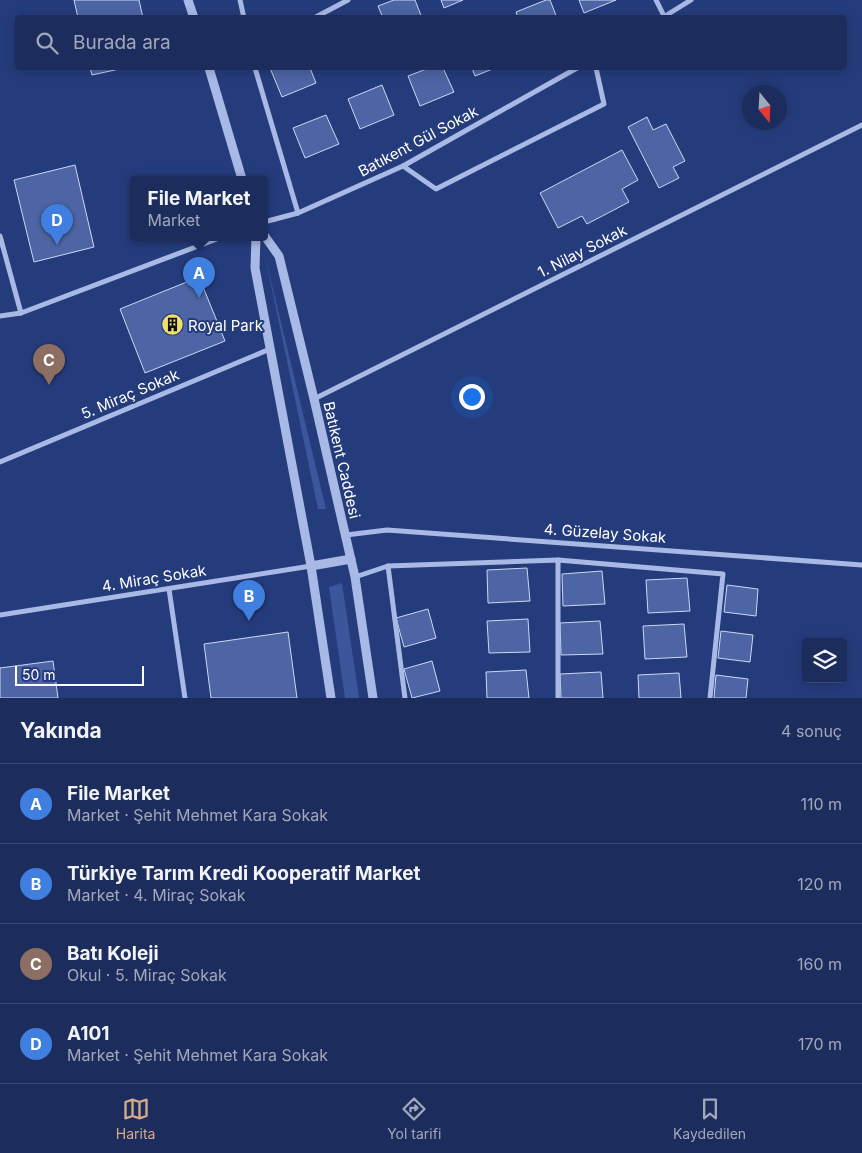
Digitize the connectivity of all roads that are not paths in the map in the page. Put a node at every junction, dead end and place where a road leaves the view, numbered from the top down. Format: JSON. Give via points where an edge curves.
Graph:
{"nodes":[{"id":1,"x":188,"y":0,"type":"edge"},
{"id":2,"x":240,"y":0,"type":"edge"},
{"id":3,"x":348,"y":0,"type":"edge"},
{"id":4,"x":656,"y":0,"type":"edge"},
{"id":5,"x":691,"y":0,"type":"edge"},
{"id":6,"x":193,"y":15,"type":"edge"},
{"id":7,"x":243,"y":15,"type":"edge"},
{"id":8,"x":320,"y":15,"type":"edge"},
{"id":9,"x":662,"y":15,"type":"edge"},
{"id":10,"x":666,"y":15,"type":"edge"},
{"id":11,"x":210,"y":70,"type":"edge"},
{"id":12,"x":257,"y":70,"type":"edge"},
{"id":13,"x":573,"y":70,"type":"edge"},
{"id":14,"x":596,"y":70,"type":"edge"},
{"id":15,"x":862,"y":125,"type":"edge"},
{"id":16,"x":403,"y":166,"type":"junction"},
{"id":17,"x":241,"y":176,"type":"edge"},
{"id":18,"x":298,"y":213,"type":"junction"},
{"id":19,"x":268,"y":221,"type":"edge"},
{"id":20,"x":0,"y":236,"type":"edge"},
{"id":21,"x":268,"y":240,"type":"edge"},
{"id":22,"x":211,"y":241,"type":"edge"},
{"id":23,"x":256,"y":241,"type":"edge"},
{"id":24,"x":21,"y":312,"type":"junction"},
{"id":25,"x":0,"y":316,"type":"edge"},
{"id":26,"x":270,"y":349,"type":"junction"},
{"id":27,"x":314,"y":399,"type":"junction"},
{"id":28,"x":0,"y":462,"type":"edge"},
{"id":29,"x":346,"y":535,"type":"junction"},
{"id":30,"x":351,"y":560,"type":"junction"},
{"id":31,"x":558,"y":560,"type":"junction"},
{"id":32,"x":862,"y":565,"type":"edge"},
{"id":33,"x":311,"y":566,"type":"junction"},
{"id":34,"x":388,"y":566,"type":"junction"},
{"id":35,"x":355,"y":577,"type":"junction"},
{"id":36,"x":169,"y":588,"type":"junction"},
{"id":37,"x":0,"y":615,"type":"edge"},
{"id":38,"x":185,"y":698,"type":"edge"},
{"id":39,"x":331,"y":698,"type":"edge"},
{"id":40,"x":373,"y":698,"type":"edge"},
{"id":41,"x":405,"y":698,"type":"edge"},
{"id":42,"x":558,"y":698,"type":"edge"},
{"id":43,"x":710,"y":698,"type":"edge"}],
"edges":[{"from":1,"to":6,"type":"street"},
{"from":2,"to":7,"type":"street"},
{"from":3,"to":8,"type":"street"},
{"from":4,"to":9,"type":"street"},
{"from":5,"to":10,"type":"street"},
{"from":11,"to":17,"type":"street"},
{"from":12,"to":18,"type":"street"},
{"from":13,"to":16,"type":"street","name":"Batıkent Gül Sokak"},
{"from":14,"to":16,"type":"street","via":[[604,104],[436,189]]},
{"from":15,"to":27,"type":"street","name":"1. Nilay Sokak"},
{"from":16,"to":18,"type":"street","name":"Batıkent Gül Sokak"},
{"from":18,"to":19,"type":"street","name":"Batıkent Gül Sokak"},
{"from":20,"to":24,"type":"street"},
{"from":21,"to":27,"type":"street","name":"Batıkent Caddesi","via":[[280,256]]},
{"from":22,"to":24,"type":"street"},
{"from":23,"to":26,"type":"street","via":[[256,268]]},
{"from":24,"to":25,"type":"street"},
{"from":26,"to":28,"type":"street","name":"5. Miraç Sokak"},
{"from":26,"to":33,"type":"street"},
{"from":27,"to":29,"type":"street","name":"Batıkent Caddesi"},
{"from":29,"to":30,"type":"street","name":"Batıkent Caddesi"},
{"from":29,"to":32,"type":"street","name":"4. Güzelay Sokak","via":[[387,530]]},
{"from":30,"to":33,"type":"street"},
{"from":30,"to":35,"type":"street","name":"Batıkent Caddesi"},
{"from":31,"to":34,"type":"street"},
{"from":31,"to":42,"type":"street"},
{"from":31,"to":43,"type":"street","via":[[723,574]]},
{"from":33,"to":36,"type":"street","name":"4. Miraç Sokak"},
{"from":33,"to":39,"type":"street"},
{"from":34,"to":35,"type":"street"},
{"from":34,"to":41,"type":"street"},
{"from":35,"to":40,"type":"street","name":"Batıkent Caddesi"},
{"from":36,"to":37,"type":"street","name":"4. Miraç Sokak"},
{"from":36,"to":38,"type":"street"}]}
